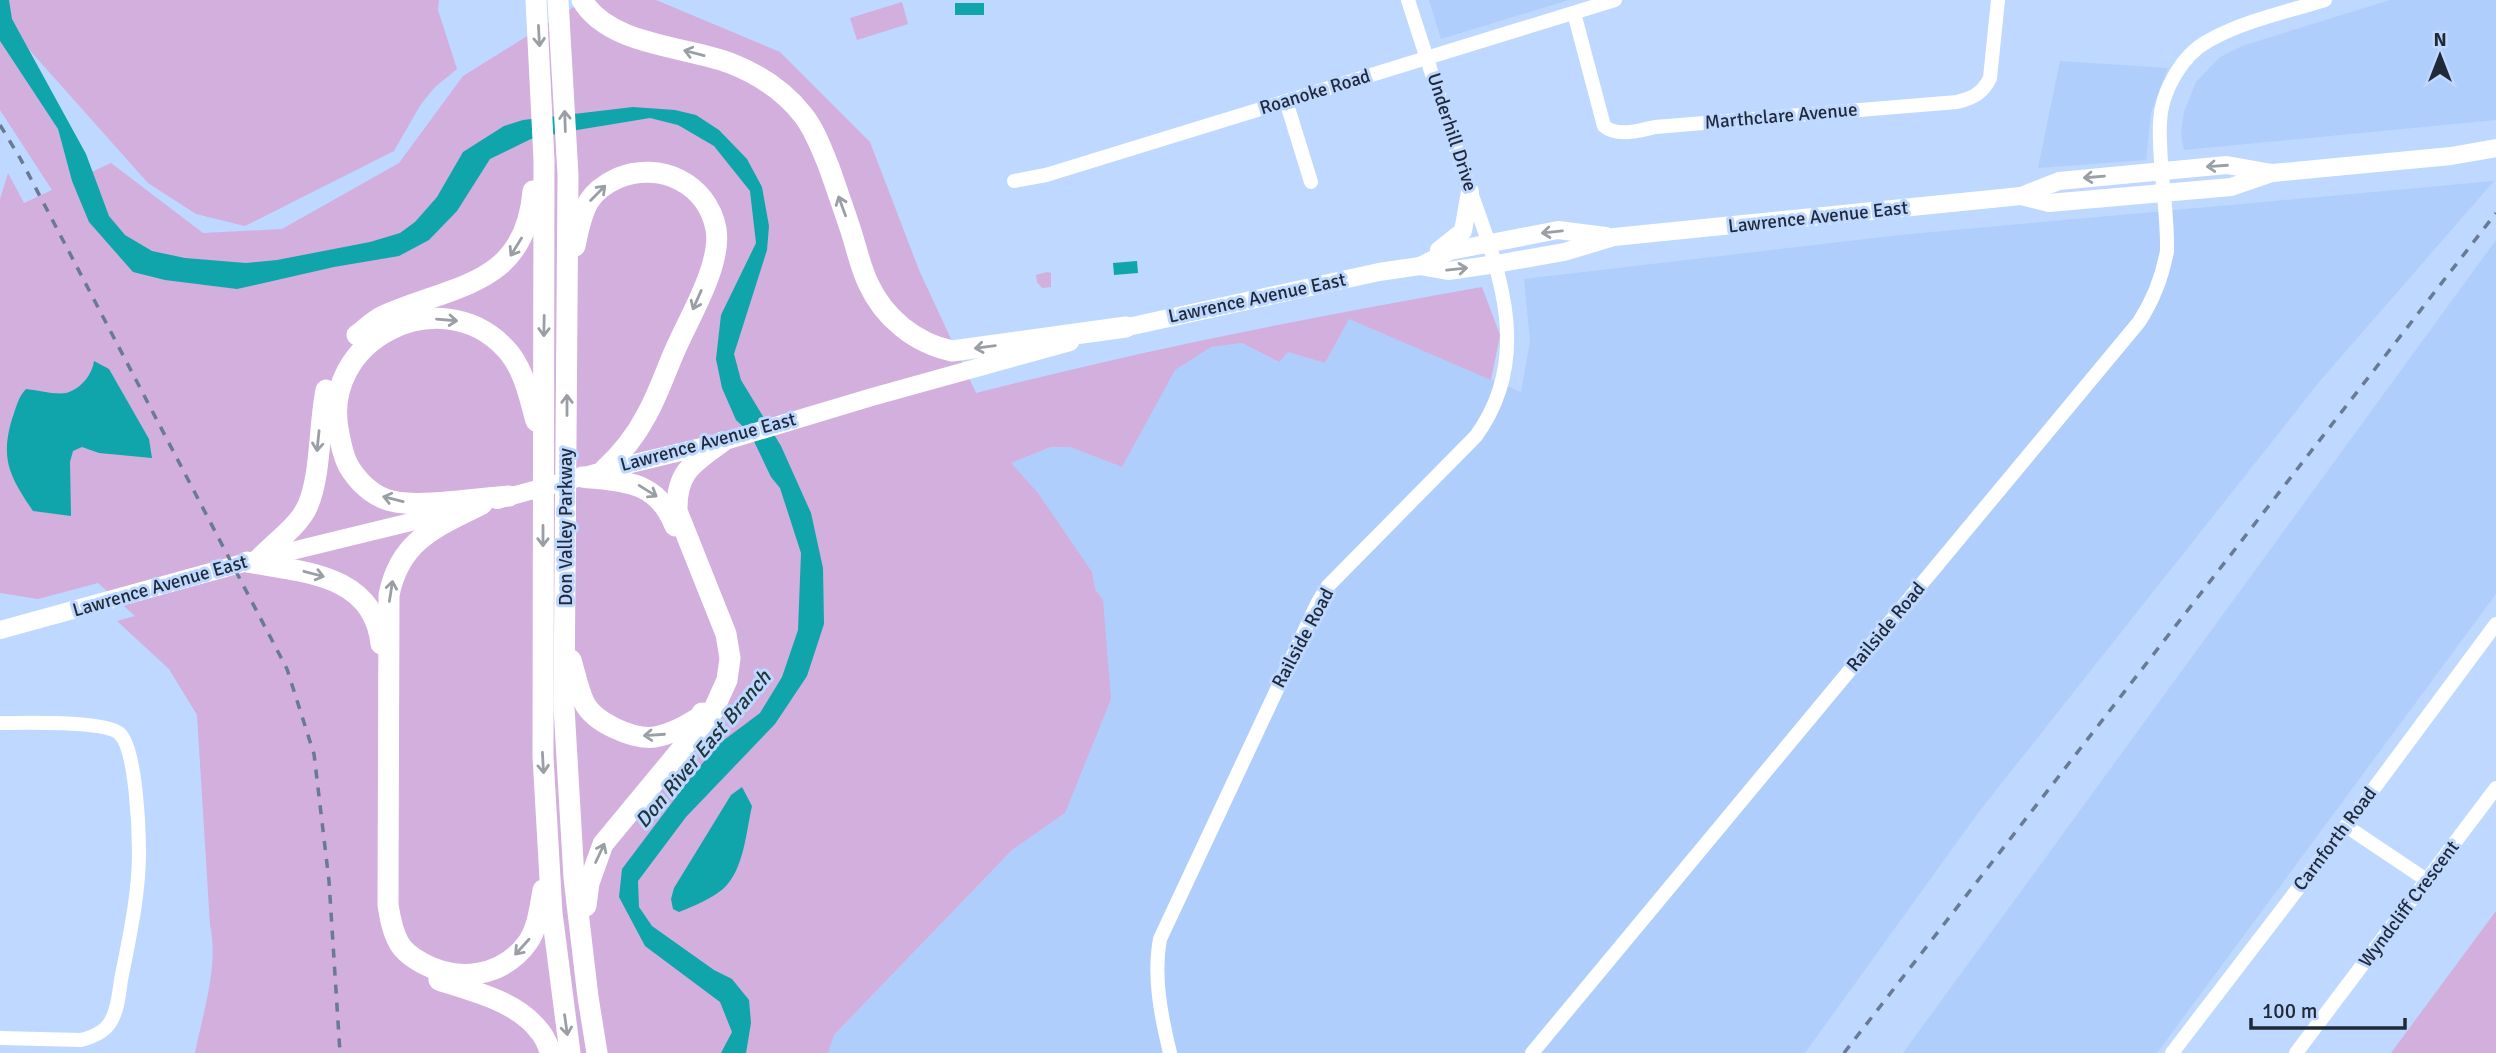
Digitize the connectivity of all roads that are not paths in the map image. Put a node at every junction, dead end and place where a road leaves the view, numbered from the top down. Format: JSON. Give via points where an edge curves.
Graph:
{"nodes":[{"id":1,"x":536,"y":0,"type":"edge"},
{"id":2,"x":558,"y":0,"type":"edge"},
{"id":3,"x":582,"y":0,"type":"edge"},
{"id":4,"x":1408,"y":0,"type":"edge"},
{"id":5,"x":1615,"y":0,"type":"edge"},
{"id":6,"x":1998,"y":0,"type":"edge"},
{"id":7,"x":2325,"y":0,"type":"edge"},
{"id":8,"x":1574,"y":13,"type":"junction"},
{"id":9,"x":1427,"y":57,"type":"junction"},
{"id":10,"x":1286,"y":101,"type":"junction"},
{"id":11,"x":2496,"y":148,"type":"edge"},
{"id":12,"x":2451,"y":156,"type":"junction"},
{"id":13,"x":2496,"y":158,"type":"edge"},
{"id":14,"x":544,"y":160,"type":"junction"},
{"id":15,"x":2162,"y":171,"type":"junction"},
{"id":16,"x":2272,"y":173,"type":"junction"},
{"id":17,"x":1013,"y":181,"type":"dead end"},
{"id":18,"x":1311,"y":181,"type":"dead end"},
{"id":19,"x":1470,"y":191,"type":"junction"},
{"id":20,"x":2164,"y":193,"type":"junction"},
{"id":21,"x":2021,"y":196,"type":"junction"},
{"id":22,"x":1614,"y":237,"type":"junction"},
{"id":23,"x":1491,"y":244,"type":"junction"},
{"id":24,"x":1496,"y":264,"type":"junction"},
{"id":25,"x":1419,"y":265,"type":"junction"},
{"id":26,"x":567,"y":279,"type":"junction"},
{"id":27,"x":1126,"y":327,"type":"junction"},
{"id":28,"x":722,"y":442,"type":"junction"},
{"id":29,"x":543,"y":443,"type":"junction"},
{"id":30,"x":595,"y":473,"type":"junction"},
{"id":31,"x":519,"y":494,"type":"junction"},
{"id":32,"x":482,"y":504,"type":"junction"},
{"id":33,"x":254,"y":560,"type":"junction"},
{"id":34,"x":2496,"y":624,"type":"edge"},
{"id":35,"x":0,"y":630,"type":"edge"},
{"id":36,"x":565,"y":645,"type":"junction"},
{"id":37,"x":0,"y":723,"type":"edge"},
{"id":38,"x":2496,"y":788,"type":"edge"},
{"id":39,"x":2346,"y":826,"type":"junction"},
{"id":40,"x":548,"y":860,"type":"junction"},
{"id":41,"x":2428,"y":881,"type":"junction"},
{"id":42,"x":582,"y":943,"type":"junction"},
{"id":43,"x":0,"y":1038,"type":"edge"},
{"id":44,"x":551,"y":1053,"type":"edge"},
{"id":45,"x":570,"y":1053,"type":"edge"},
{"id":46,"x":597,"y":1053,"type":"edge"},
{"id":47,"x":1170,"y":1053,"type":"edge"},
{"id":48,"x":1532,"y":1053,"type":"edge"},
{"id":49,"x":2172,"y":1053,"type":"edge"},
{"id":50,"x":2296,"y":1053,"type":"edge"}],
"edges":[{"from":1,"to":14,"type":"highway","name":"Don Valley Parkway","one_way":true},
{"from":26,"to":2,"type":"highway","name":"Don Valley Parkway","one_way":true,"via":[[568,174]]},
{"from":27,"to":3,"type":"highway","one_way":true,"via":[[951,351],[908,333],[886,312],[868,283],[821,145],[804,116],[753,73],[632,37],[603,22]]},
{"from":4,"to":9,"type":"street","name":"Underhill Drive"},
{"from":5,"to":8,"type":"street","name":"Roanoke Road"},
{"from":6,"to":8,"type":"street","name":"Marthclare Avenue","via":[[1990,78],[1985,89],[1968,99],[1625,133],[1604,126]]},
{"from":7,"to":15,"type":"street","name":"Railside Road","via":[[2205,42],[2172,80],[2161,108]]},
{"from":8,"to":9,"type":"street","name":"Roanoke Road"},
{"from":9,"to":10,"type":"street","name":"Roanoke Road"},
{"from":9,"to":19,"type":"street","name":"Underhill Drive"},
{"from":10,"to":17,"type":"street","name":"Roanoke Road","via":[[1046,175]]},
{"from":10,"to":18,"type":"street"},
{"from":11,"to":12,"type":"main road","name":"Lawrence Avenue East"},
{"from":12,"to":13,"type":"main road","name":"Lawrence Avenue East"},
{"from":12,"to":16,"type":"main road","name":"Lawrence Avenue East"},
{"from":14,"to":29,"type":"highway","name":"Don Valley Parkway","one_way":true},
{"from":14,"to":33,"type":"highway","one_way":true,"via":[[534,181],[527,228],[513,254],[490,273],[461,287],[381,317],[340,356],[328,381],[308,506],[293,526]]},
{"from":16,"to":15,"type":"main road","name":"Lawrence Avenue East","one_way":true,"via":[[2227,165]]},
{"from":15,"to":20,"type":"street","name":"Railside Road"},
{"from":15,"to":21,"type":"main road","name":"Lawrence Avenue East","one_way":true,"via":[[2059,181]]},
{"from":16,"to":20,"type":"main road","name":"Lawrence Avenue East","via":[[2231,187]]},
{"from":19,"to":23,"type":"street","name":"Underhill Drive"},
{"from":19,"to":25,"type":"main road","via":[[1463,231]]},
{"from":20,"to":21,"type":"main road","name":"Lawrence Avenue East","via":[[2049,203]]},
{"from":20,"to":48,"type":"street","name":"Railside Road","via":[[2167,238],[2163,270],[2154,298],[2139,322]]},
{"from":21,"to":22,"type":"main road","name":"Lawrence Avenue East"},
{"from":22,"to":23,"type":"main road","name":"Lawrence Avenue East","one_way":true,"via":[[1558,230]]},
{"from":22,"to":24,"type":"main road","name":"Lawrence Avenue East"},
{"from":23,"to":24,"type":"street","name":"Underhill Drive"},
{"from":23,"to":25,"type":"main road","name":"Lawrence Avenue East","via":[[1450,251]]},
{"from":25,"to":24,"type":"main road","name":"Lawrence Avenue East","one_way":true,"via":[[1448,271]]},
{"from":24,"to":47,"type":"street","name":"Railside Road","via":[[1508,336],[1500,390],[1489,419],[1328,586],[1160,939],[1157,977]]},
{"from":25,"to":27,"type":"main road","name":"Lawrence Avenue East"},
{"from":26,"to":30,"type":"highway","one_way":true,"via":[[584,213],[609,182],[642,171],[666,174],[690,186],[708,206],[717,237],[711,268],[646,417],[629,444]]},
{"from":36,"to":26,"type":"highway","name":"Don Valley Parkway","one_way":true},
{"from":27,"to":28,"type":"main road","name":"Lawrence Avenue East"},
{"from":28,"to":30,"type":"main road","name":"Lawrence Avenue East"},
{"from":42,"to":28,"type":"highway","one_way":true,"via":[[589,883],[603,844],[713,712],[727,680],[726,634],[677,511],[676,492],[691,464]]},
{"from":31,"to":29,"type":"highway","one_way":true,"via":[[411,503],[375,494],[356,479],[343,456],[336,421],[341,385],[360,352],[379,334],[407,322],[433,318],[460,321],[505,348],[521,370]]},
{"from":29,"to":40,"type":"highway","name":"Don Valley Parkway","one_way":true,"via":[[543,744]]},
{"from":30,"to":31,"type":"main road","name":"Lawrence Avenue East"},
{"from":30,"to":36,"type":"highway","one_way":true,"via":[[635,484],[663,502],[719,636],[723,666],[699,717],[677,731],[652,738],[625,733],[599,720],[584,703]]},
{"from":31,"to":32,"type":"main road","name":"Lawrence Avenue East"},
{"from":32,"to":33,"type":"main road","name":"Lawrence Avenue East"},
{"from":40,"to":32,"type":"highway","one_way":true,"via":[[529,941],[505,965],[481,974],[449,974],[413,958],[398,943],[388,905],[389,595],[397,566],[417,541]]},
{"from":33,"to":35,"type":"main road","name":"Lawrence Avenue East"},
{"from":33,"to":44,"type":"highway","one_way":true,"via":[[339,582],[358,596],[378,627],[377,897],[381,927],[392,947],[420,971],[520,1012],[542,1033]]},
{"from":34,"to":39,"type":"street","name":"Carnforth Road"},
{"from":36,"to":42,"type":"highway","name":"Don Valley Parkway","via":[[568,797]]},
{"from":37,"to":43,"type":"street","via":[[100,725],[120,733],[133,766],[139,854],[111,1022],[93,1037],[81,1040]]},
{"from":38,"to":41,"type":"street","name":"Wyndcliff Crescent"},
{"from":39,"to":41,"type":"street"},
{"from":39,"to":49,"type":"street","name":"Carnforth Road"},
{"from":40,"to":45,"type":"highway","name":"Don Valley Parkway","one_way":true},
{"from":41,"to":50,"type":"street","name":"Wyndcliff Crescent"},
{"from":42,"to":46,"type":"highway","name":"Don Valley Parkway"}]}
